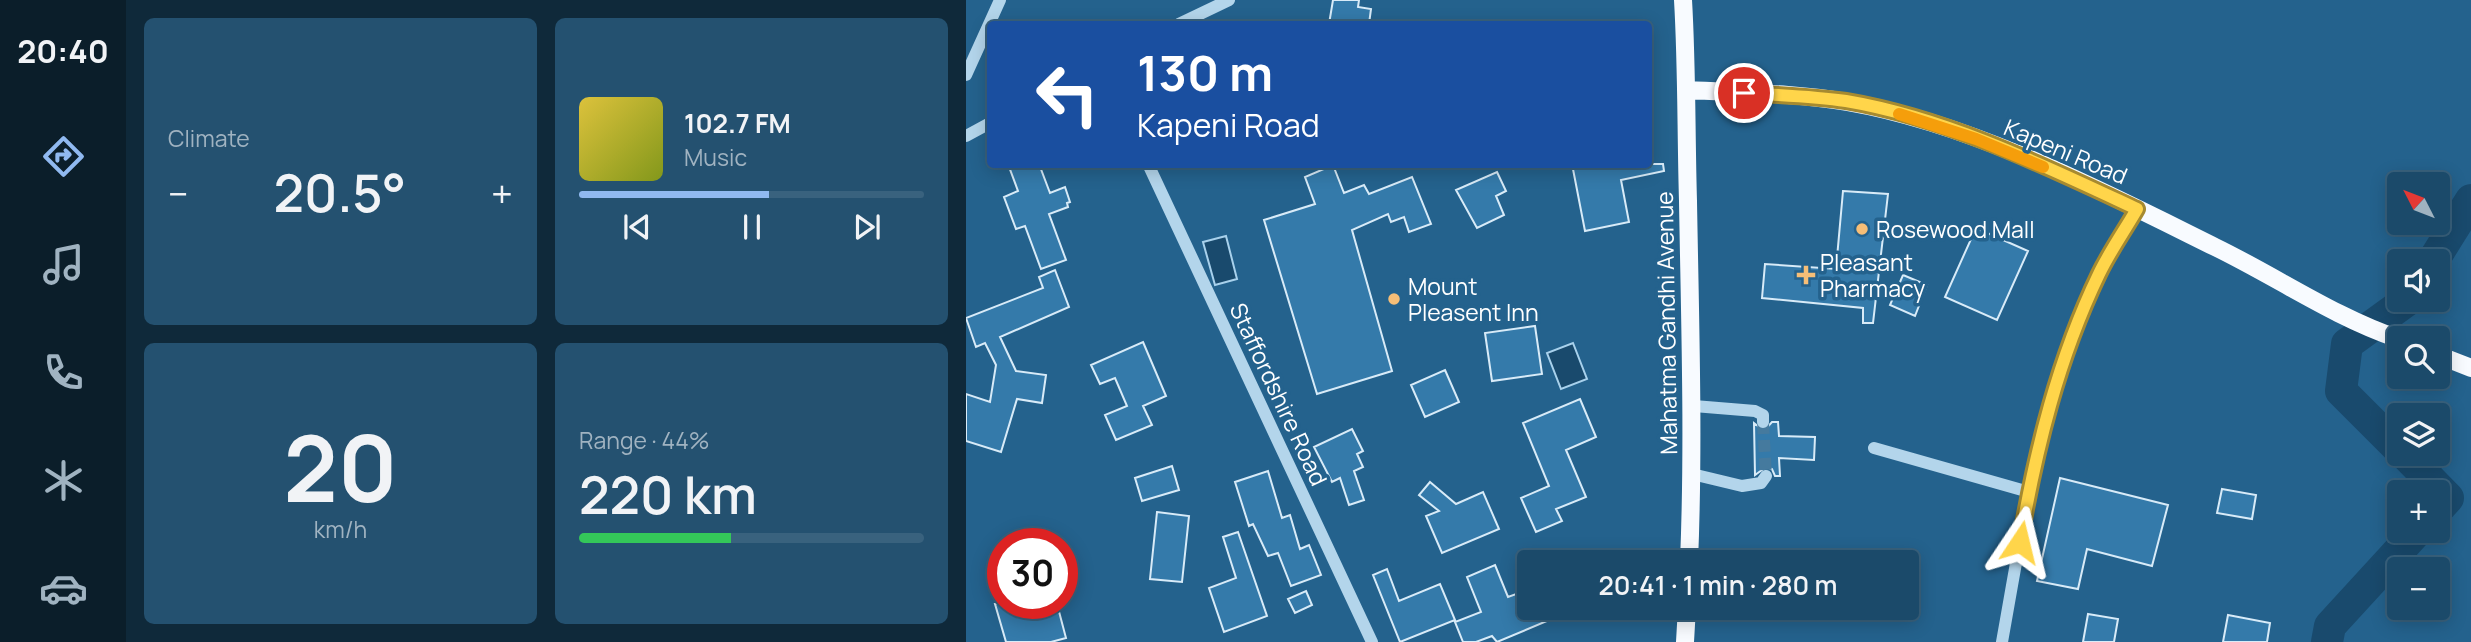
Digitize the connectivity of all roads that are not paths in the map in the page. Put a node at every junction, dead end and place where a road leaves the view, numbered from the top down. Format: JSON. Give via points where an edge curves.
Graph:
{"nodes":[{"id":1,"x":986,"y":0,"type":"edge"},
{"id":2,"x":1229,"y":0,"type":"edge"},
{"id":3,"x":1683,"y":0,"type":"edge"},
{"id":4,"x":1000,"y":3,"type":"edge"},
{"id":5,"x":992,"y":21,"type":"edge"},
{"id":6,"x":1185,"y":21,"type":"edge"},
{"id":7,"x":987,"y":31,"type":"edge"},
{"id":8,"x":966,"y":75,"type":"edge"},
{"id":9,"x":1688,"y":90,"type":"junction"},
{"id":10,"x":987,"y":124,"type":"edge"},
{"id":11,"x":966,"y":136,"type":"edge"},
{"id":12,"x":1150,"y":168,"type":"edge"},
{"id":13,"x":2137,"y":209,"type":"junction"},
{"id":14,"x":2387,"y":336,"type":"edge"},
{"id":15,"x":2450,"y":360,"type":"edge"},
{"id":16,"x":2471,"y":368,"type":"edge"},
{"id":17,"x":1694,"y":406,"type":"junction"},
{"id":18,"x":1763,"y":422,"type":"dead end"},
{"id":19,"x":1874,"y":448,"type":"dead end"},
{"id":20,"x":1692,"y":474,"type":"junction"},
{"id":21,"x":1766,"y":477,"type":"dead end"},
{"id":22,"x":2029,"y":492,"type":"junction"},
{"id":23,"x":1689,"y":550,"type":"edge"},
{"id":24,"x":1686,"y":620,"type":"edge"},
{"id":25,"x":1372,"y":642,"type":"edge"},
{"id":26,"x":1685,"y":642,"type":"edge"},
{"id":27,"x":2002,"y":642,"type":"edge"}],
"edges":[{"from":1,"to":4,"type":"street"},
{"from":2,"to":6,"type":"street"},
{"from":3,"to":9,"type":"main road","name":"Mahatma Gandhi Avenue"},
{"from":4,"to":5,"type":"street"},
{"from":7,"to":8,"type":"street"},
{"from":9,"to":13,"type":"main road","name":"Kapeni Road","via":[[1845,101],[1915,117]]},
{"from":9,"to":17,"type":"main road","name":"Mahatma Gandhi Avenue"},
{"from":10,"to":11,"type":"street"},
{"from":12,"to":25,"type":"street","name":"Staffordshire Road"},
{"from":13,"to":14,"type":"main road","name":"Kapeni Road"},
{"from":13,"to":22,"type":"street","via":[[2101,271],[2057,375]]},
{"from":15,"to":16,"type":"main road"},
{"from":17,"to":18,"type":"street","via":[[1755,411],[1763,415]]},
{"from":17,"to":20,"type":"main road","name":"Mahatma Gandhi Avenue"},
{"from":19,"to":22,"type":"street"},
{"from":20,"to":21,"type":"street","via":[[1742,486],[1761,484]]},
{"from":20,"to":23,"type":"main road","name":"Mahatma Gandhi Avenue"},
{"from":22,"to":27,"type":"street"},
{"from":24,"to":26,"type":"main road"}]}
